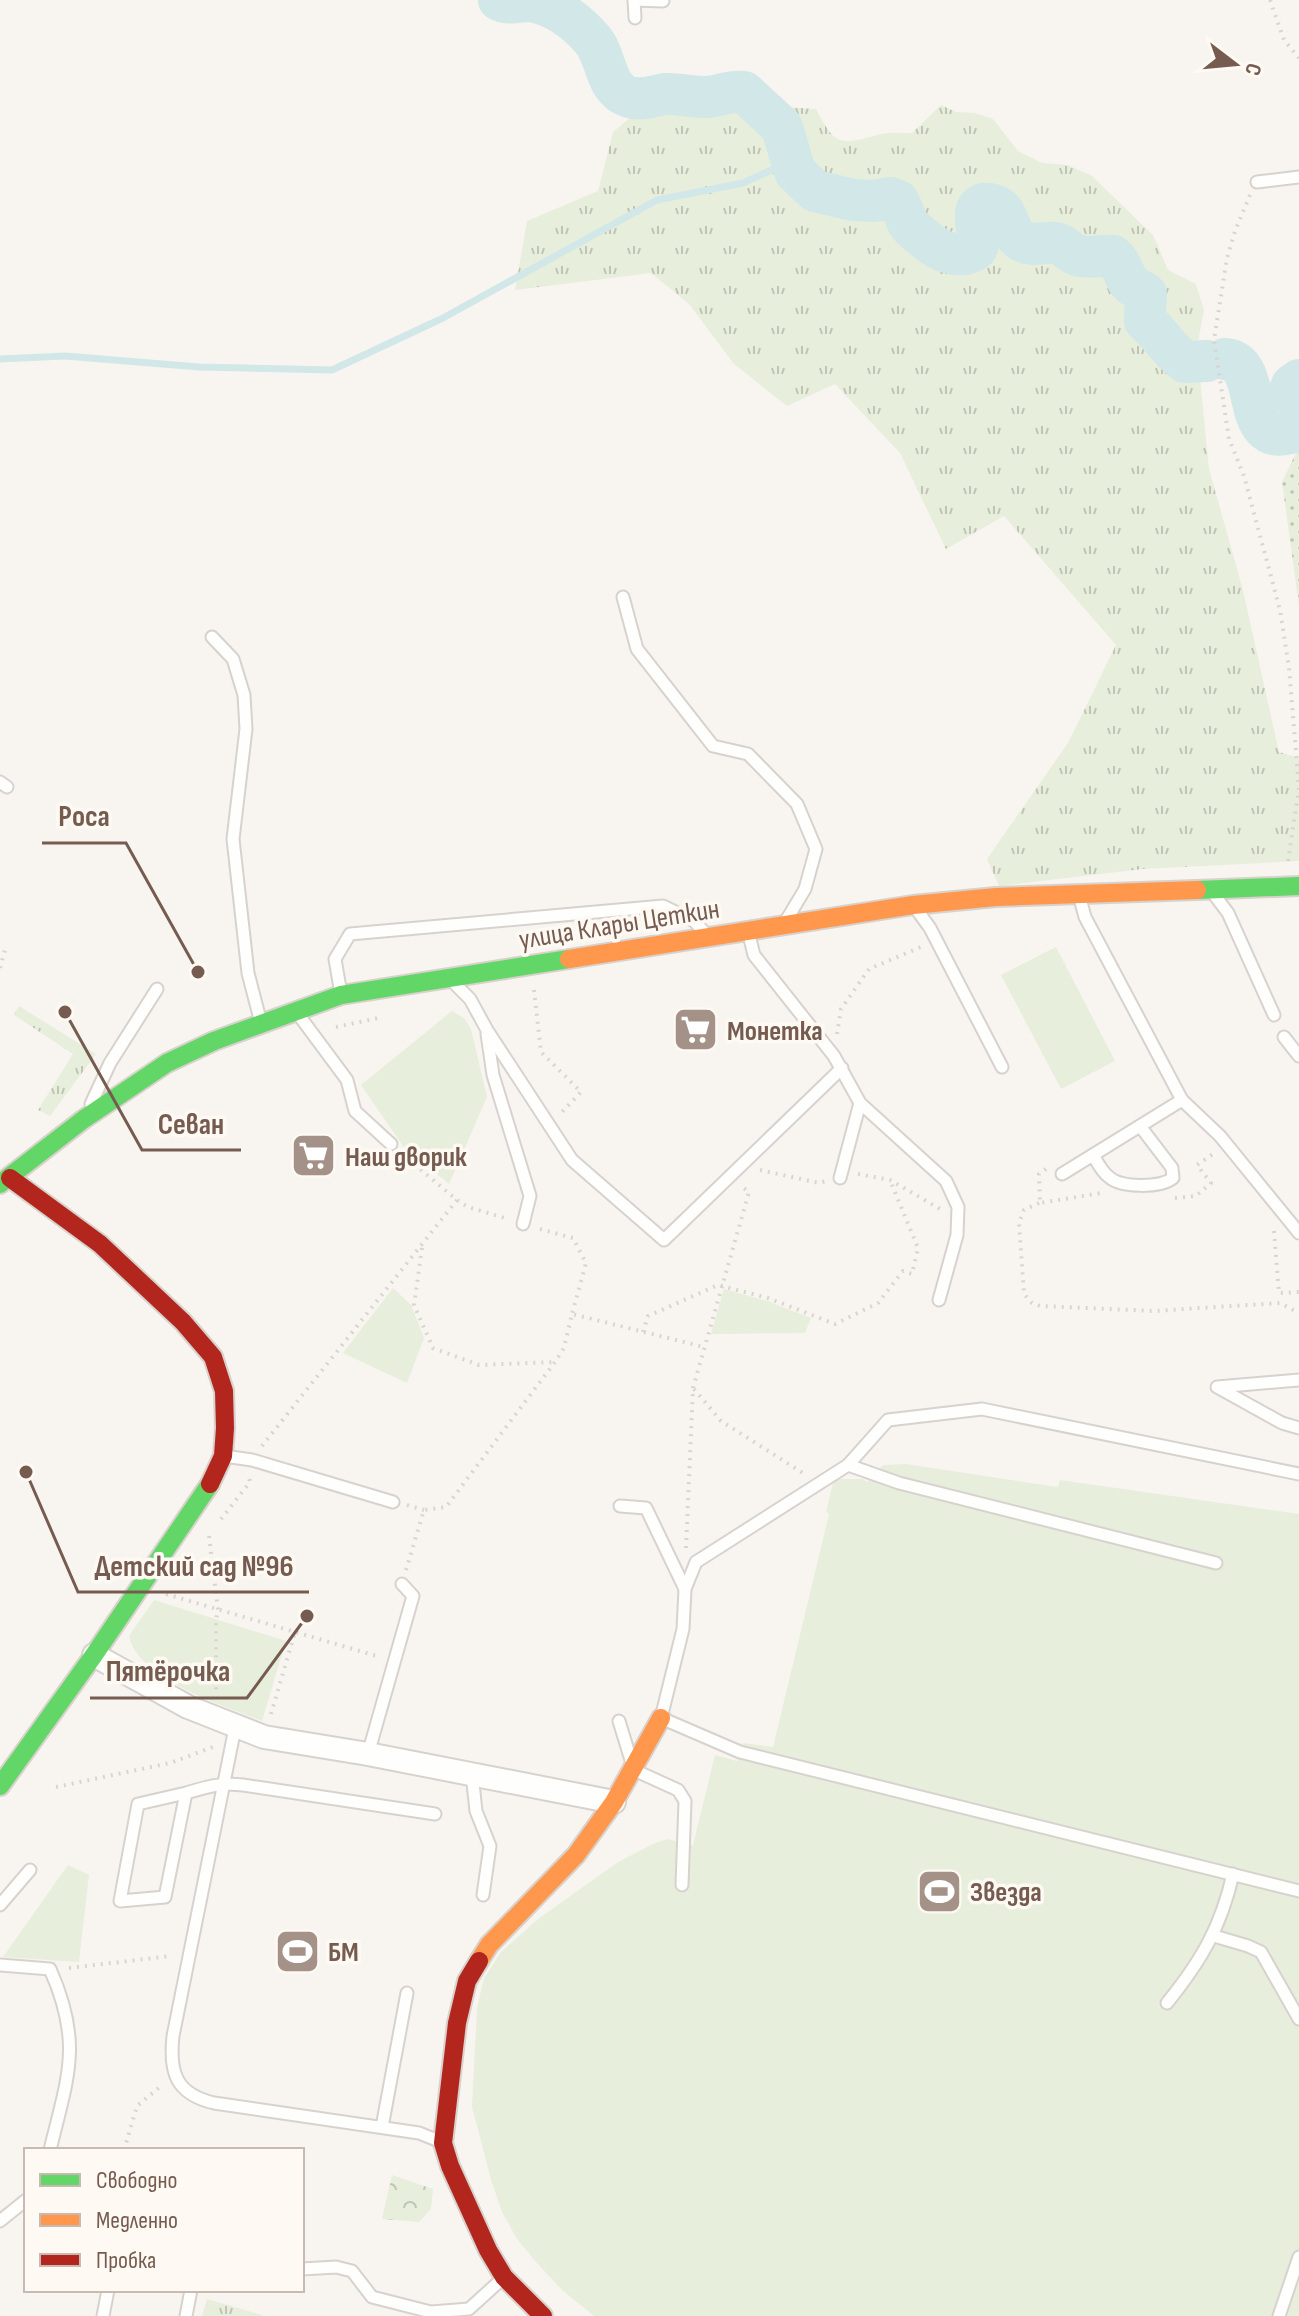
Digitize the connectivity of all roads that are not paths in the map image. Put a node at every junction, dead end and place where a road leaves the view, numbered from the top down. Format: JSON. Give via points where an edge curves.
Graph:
{"nodes":[{"id":1,"x":634,"y":0,"type":"edge"},
{"id":2,"x":663,"y":1,"type":"edge"},
{"id":3,"x":635,"y":18,"type":"dead end"},
{"id":4,"x":1299,"y":177,"type":"edge"},
{"id":5,"x":1257,"y":182,"type":"road end"},
{"id":6,"x":623,"y":597,"type":"dead end"},
{"id":7,"x":212,"y":637,"type":"dead end"},
{"id":8,"x":1292,"y":887,"type":"edge"},
{"id":9,"x":1211,"y":889,"type":"junction"},
{"id":10,"x":1078,"y":894,"type":"junction"},
{"id":11,"x":913,"y":905,"type":"junction"},
{"id":12,"x":782,"y":927,"type":"junction"},
{"id":13,"x":748,"y":931,"type":"junction"},
{"id":14,"x":708,"y":937,"type":"junction"},
{"id":15,"x":449,"y":979,"type":"junction"},
{"id":16,"x":157,"y":989,"type":"dead end"},
{"id":17,"x":341,"y":995,"type":"junction"},
{"id":18,"x":296,"y":1011,"type":"junction"},
{"id":19,"x":1274,"y":1015,"type":"dead end"},
{"id":20,"x":261,"y":1024,"type":"junction"},
{"id":21,"x":487,"y":1030,"type":"junction"},
{"id":22,"x":1284,"y":1037,"type":"dead end"},
{"id":23,"x":1299,"y":1056,"type":"edge"},
{"id":24,"x":1002,"y":1067,"type":"dead end"},
{"id":25,"x":842,"y":1068,"type":"junction"},
{"id":26,"x":1182,"y":1100,"type":"junction"},
{"id":27,"x":860,"y":1103,"type":"junction"},
{"id":28,"x":84,"y":1119,"type":"junction"},
{"id":29,"x":1140,"y":1126,"type":"junction"},
{"id":30,"x":391,"y":1144,"type":"road end"},
{"id":31,"x":1093,"y":1155,"type":"junction"},
{"id":32,"x":1062,"y":1174,"type":"dead end"},
{"id":33,"x":3,"y":1177,"type":"edge"},
{"id":34,"x":840,"y":1178,"type":"dead end"},
{"id":35,"x":523,"y":1224,"type":"road end"},
{"id":36,"x":1299,"y":1233,"type":"edge"},
{"id":37,"x":939,"y":1300,"type":"dead end"},
{"id":38,"x":1299,"y":1380,"type":"edge"},
{"id":39,"x":1299,"y":1428,"type":"edge"},
{"id":40,"x":223,"y":1456,"type":"junction"},
{"id":41,"x":848,"y":1465,"type":"junction"},
{"id":42,"x":1299,"y":1474,"type":"edge"},
{"id":43,"x":393,"y":1502,"type":"dead end"},
{"id":44,"x":620,"y":1506,"type":"dead end"},
{"id":45,"x":1216,"y":1563,"type":"dead end"},
{"id":46,"x":402,"y":1584,"type":"road end"},
{"id":47,"x":685,"y":1589,"type":"junction"},
{"id":48,"x":94,"y":1655,"type":"junction"},
{"id":49,"x":661,"y":1718,"type":"junction"},
{"id":50,"x":619,"y":1721,"type":"dead end"},
{"id":51,"x":234,"y":1734,"type":"junction"},
{"id":52,"x":368,"y":1754,"type":"junction"},
{"id":53,"x":634,"y":1770,"type":"junction"},
{"id":54,"x":472,"y":1774,"type":"junction"},
{"id":55,"x":223,"y":1782,"type":"junction"},
{"id":56,"x":0,"y":1786,"type":"edge"},
{"id":57,"x":186,"y":1793,"type":"junction"},
{"id":58,"x":614,"y":1802,"type":"junction"},
{"id":59,"x":435,"y":1814,"type":"dead end"},
{"id":60,"x":30,"y":1870,"type":"dead end"},
{"id":61,"x":1233,"y":1874,"type":"junction"},
{"id":62,"x":682,"y":1885,"type":"dead end"},
{"id":63,"x":1299,"y":1891,"type":"edge"},
{"id":64,"x":483,"y":1895,"type":"dead end"},
{"id":65,"x":0,"y":1905,"type":"edge"},
{"id":66,"x":1214,"y":1936,"type":"junction"},
{"id":67,"x":0,"y":1965,"type":"edge"},
{"id":68,"x":407,"y":1993,"type":"dead end"},
{"id":69,"x":1167,"y":2003,"type":"dead end"},
{"id":70,"x":1299,"y":2019,"type":"edge"},
{"id":71,"x":382,"y":2127,"type":"junction"},
{"id":72,"x":443,"y":2143,"type":"junction"},
{"id":73,"x":50,"y":2148,"type":"edge"},
{"id":74,"x":24,"y":2202,"type":"edge"},
{"id":75,"x":0,"y":2221,"type":"edge"},
{"id":76,"x":1299,"y":2257,"type":"edge"},
{"id":77,"x":304,"y":2269,"type":"edge"},
{"id":78,"x":504,"y":2277,"type":"junction"},
{"id":79,"x":108,"y":2292,"type":"edge"},
{"id":80,"x":191,"y":2292,"type":"edge"},
{"id":81,"x":471,"y":2313,"type":"edge"},
{"id":82,"x":103,"y":2316,"type":"edge"},
{"id":83,"x":186,"y":2316,"type":"edge"},
{"id":84,"x":543,"y":2316,"type":"edge"},
{"id":85,"x":1279,"y":2316,"type":"edge"}],
"edges":[{"from":1,"to":2,"type":"lane"},
{"from":1,"to":3,"type":"lane"},
{"from":4,"to":5,"type":"lane"},
{"from":6,"to":12,"type":"lane","via":[[637,649],[713,746],[748,754],[797,804],[816,849],[805,889]]},
{"from":7,"to":20,"type":"lane","via":[[233,659],[244,695],[246,729],[233,839],[248,973]]},
{"from":8,"to":9,"type":"street","name":"улица Клары Цеткин"},
{"from":9,"to":10,"type":"street","name":"улица Клары Цеткин"},
{"from":9,"to":19,"type":"lane","via":[[1228,913]]},
{"from":10,"to":11,"type":"street","name":"улица Клары Цеткин"},
{"from":10,"to":26,"type":"lane","via":[[1085,917]]},
{"from":11,"to":12,"type":"street","name":"улица Клары Цеткин"},
{"from":11,"to":24,"type":"lane"},
{"from":12,"to":13,"type":"street","name":"улица Клары Цеткин"},
{"from":13,"to":14,"type":"street","name":"улица Клары Цеткин"},
{"from":13,"to":25,"type":"lane","via":[[754,955]]},
{"from":14,"to":15,"type":"street","name":"улица Клары Цеткин"},
{"from":14,"to":17,"type":"lane","via":[[694,921],[663,906],[350,934],[335,959]]},
{"from":15,"to":17,"type":"street","name":"улица Клары Цеткин"},
{"from":15,"to":21,"type":"lane","via":[[470,999]]},
{"from":16,"to":28,"type":"lane","via":[[110,1063]]},
{"from":17,"to":18,"type":"street","name":"улица Клары Цеткин"},
{"from":18,"to":20,"type":"street","name":"улица Клары Цеткин"},
{"from":18,"to":30,"type":"lane","via":[[347,1080],[355,1111]]},
{"from":20,"to":28,"type":"street","name":"улица Клары Цеткин","via":[[167,1063]]},
{"from":21,"to":25,"type":"lane","via":[[572,1160],[664,1240]]},
{"from":21,"to":35,"type":"lane","via":[[493,1075],[530,1196]]},
{"from":22,"to":23,"type":"lane"},
{"from":25,"to":27,"type":"lane"},
{"from":26,"to":29,"type":"lane"},
{"from":26,"to":36,"type":"lane","via":[[1220,1136]]},
{"from":27,"to":34,"type":"lane"},
{"from":27,"to":37,"type":"lane","via":[[946,1181],[958,1207],[957,1235]]},
{"from":28,"to":33,"type":"street","name":"улица Клары Цеткин"},
{"from":29,"to":31,"type":"lane"},
{"from":29,"to":31,"type":"lane","via":[[1172,1168],[1173,1178],[1166,1183],[1123,1184],[1109,1178]]},
{"from":31,"to":32,"type":"lane"},
{"from":33,"to":40,"type":"street","via":[[100,1244],[213,1357],[224,1391]]},
{"from":38,"to":39,"type":"lane","via":[[1217,1387]]},
{"from":40,"to":43,"type":"lane"},
{"from":40,"to":48,"type":"street","via":[[213,1479]]},
{"from":41,"to":42,"type":"lane","via":[[888,1420],[982,1409]]},
{"from":41,"to":45,"type":"lane","via":[[899,1483]]},
{"from":41,"to":47,"type":"lane","via":[[696,1562]]},
{"from":44,"to":47,"type":"lane","via":[[646,1508]]},
{"from":46,"to":52,"type":"lane","via":[[413,1596]]},
{"from":47,"to":49,"type":"lane","via":[[683,1629]]},
{"from":48,"to":51,"type":"street"},
{"from":48,"to":56,"type":"street"},
{"from":49,"to":53,"type":"street"},
{"from":49,"to":61,"type":"lane","via":[[740,1752]]},
{"from":50,"to":53,"type":"lane"},
{"from":51,"to":52,"type":"street"},
{"from":51,"to":55,"type":"lane"},
{"from":52,"to":54,"type":"street"},
{"from":53,"to":58,"type":"street"},
{"from":53,"to":62,"type":"lane","via":[[678,1790],[685,1801]]},
{"from":54,"to":58,"type":"street"},
{"from":54,"to":64,"type":"lane","via":[[476,1811],[490,1846]]},
{"from":55,"to":57,"type":"lane"},
{"from":55,"to":59,"type":"lane"},
{"from":55,"to":71,"type":"lane","via":[[173,2036],[171,2056],[180,2086],[201,2100]]},
{"from":57,"to":57,"type":"lane","via":[[165,1897],[120,1901],[138,1804]]},
{"from":58,"to":72,"type":"street","via":[[576,1855],[489,1945],[467,1981]]},
{"from":60,"to":65,"type":"lane"},
{"from":61,"to":63,"type":"lane"},
{"from":61,"to":66,"type":"lane"},
{"from":66,"to":69,"type":"lane"},
{"from":66,"to":70,"type":"lane","via":[[1261,1952]]},
{"from":67,"to":73,"type":"lane","via":[[50,1969],[64,2000],[71,2055]]},
{"from":68,"to":71,"type":"lane"},
{"from":71,"to":72,"type":"lane"},
{"from":72,"to":78,"type":"street"},
{"from":74,"to":75,"type":"lane"},
{"from":76,"to":85,"type":"lane"},
{"from":77,"to":81,"type":"lane","via":[[352,2271],[372,2297],[431,2312]]},
{"from":78,"to":81,"type":"lane"},
{"from":78,"to":84,"type":"street"},
{"from":79,"to":82,"type":"lane"},
{"from":80,"to":83,"type":"lane"}]}
